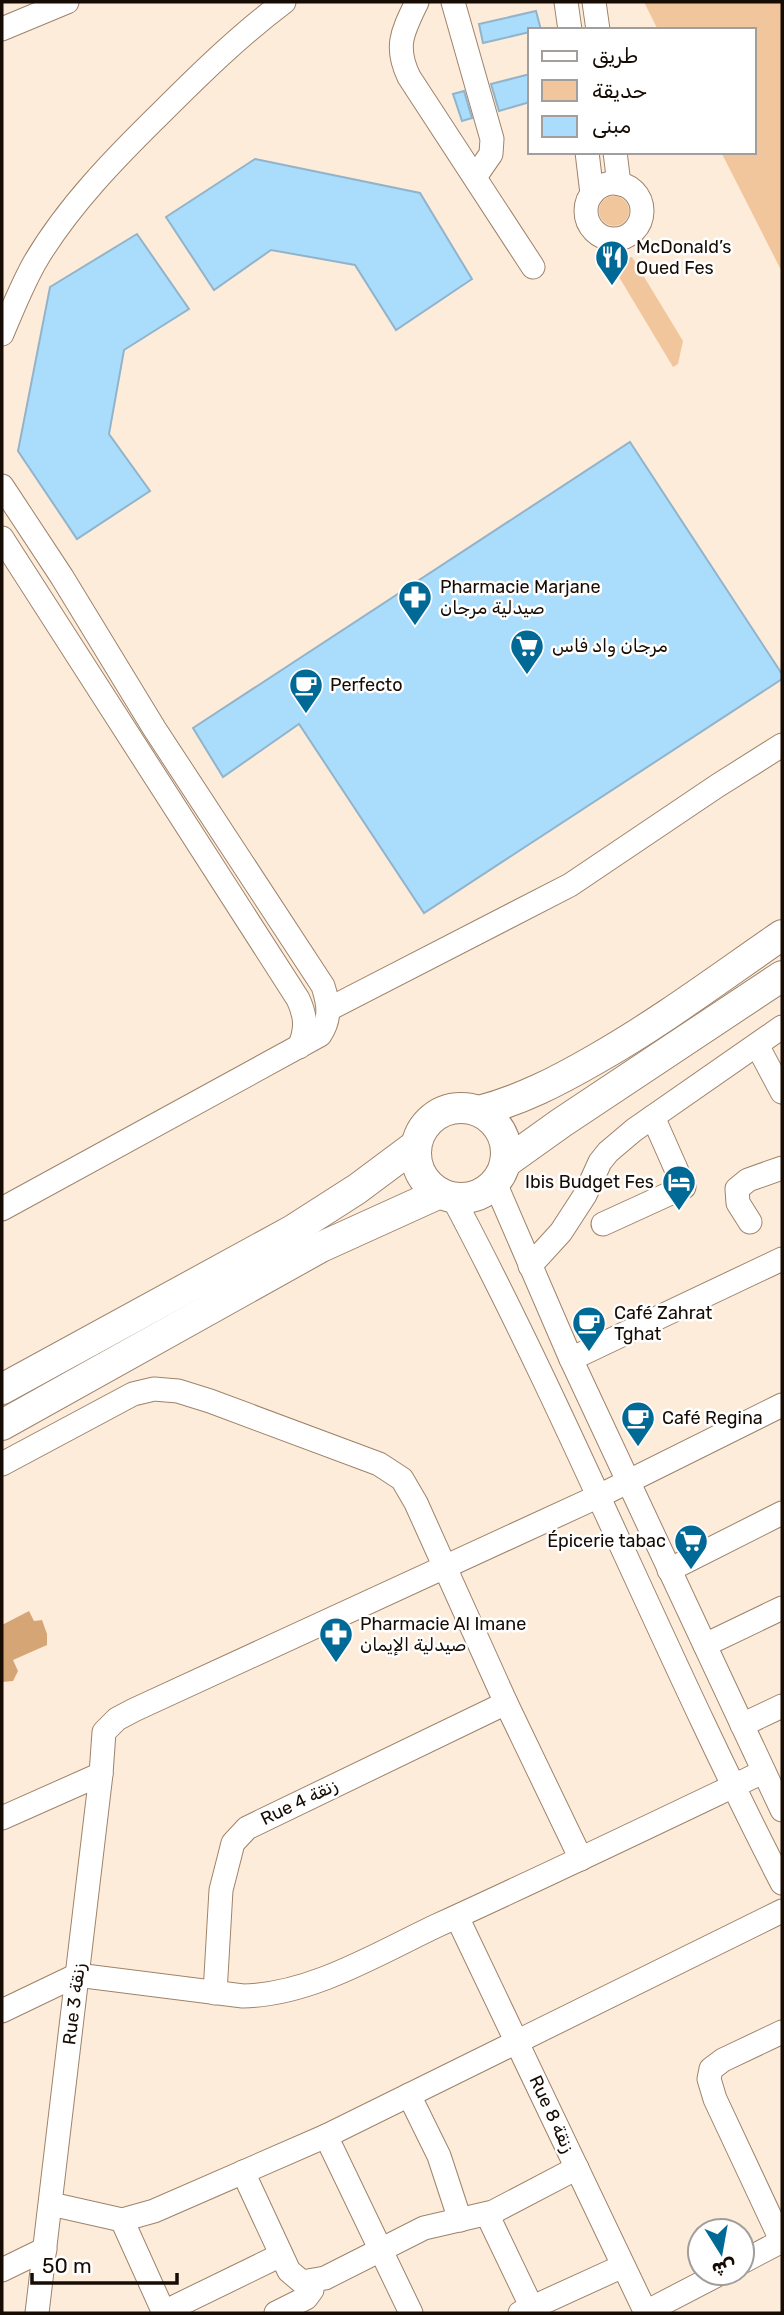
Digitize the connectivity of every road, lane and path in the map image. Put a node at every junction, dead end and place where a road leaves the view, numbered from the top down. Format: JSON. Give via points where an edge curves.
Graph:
{"nodes":[{"id":1,"x":67,"y":2,"type":"edge"},
{"id":2,"x":284,"y":2,"type":"edge"},
{"id":3,"x":417,"y":2,"type":"edge"},
{"id":4,"x":453,"y":2,"type":"edge"},
{"id":5,"x":566,"y":2,"type":"edge"},
{"id":6,"x":594,"y":2,"type":"edge"},
{"id":7,"x":570,"y":28,"type":"edge"},
{"id":8,"x":597,"y":28,"type":"edge"},
{"id":9,"x":2,"y":29,"type":"edge"},
{"id":10,"x":587,"y":154,"type":"edge"},
{"id":11,"x":615,"y":154,"type":"edge"},
{"id":12,"x":475,"y":177,"type":"junction"},
{"id":13,"x":619,"y":184,"type":"junction"},
{"id":14,"x":592,"y":194,"type":"junction"},
{"id":15,"x":533,"y":267,"type":"dead end"},
{"id":16,"x":2,"y":334,"type":"edge"},
{"id":17,"x":2,"y":486,"type":"edge"},
{"id":18,"x":2,"y":538,"type":"edge"},
{"id":19,"x":782,"y":745,"type":"edge"},
{"id":20,"x":782,"y":935,"type":"edge"},
{"id":21,"x":782,"y":976,"type":"edge"},
{"id":22,"x":329,"y":1009,"type":"junction"},
{"id":23,"x":782,"y":1027,"type":"edge"},
{"id":24,"x":757,"y":1045,"type":"junction"},
{"id":25,"x":299,"y":1047,"type":"junction"},
{"id":26,"x":782,"y":1091,"type":"edge"},
{"id":27,"x":479,"y":1111,"type":"junction"},
{"id":28,"x":653,"y":1117,"type":"junction"},
{"id":29,"x":416,"y":1145,"type":"junction"},
{"id":30,"x":782,"y":1168,"type":"edge"},
{"id":31,"x":500,"y":1173,"type":"junction"},
{"id":32,"x":446,"y":1196,"type":"junction"},
{"id":33,"x":2,"y":1209,"type":"edge"},
{"id":34,"x":750,"y":1222,"type":"dead end"},
{"id":35,"x":603,"y":1224,"type":"dead end"},
{"id":36,"x":782,"y":1259,"type":"edge"},
{"id":37,"x":530,"y":1266,"type":"junction"},
{"id":38,"x":571,"y":1359,"type":"junction"},
{"id":39,"x":2,"y":1389,"type":"edge"},
{"id":40,"x":782,"y":1405,"type":"edge"},
{"id":41,"x":2,"y":1425,"type":"edge"},
{"id":42,"x":2,"y":1464,"type":"edge"},
{"id":43,"x":628,"y":1482,"type":"junction"},
{"id":44,"x":599,"y":1496,"type":"junction"},
{"id":45,"x":782,"y":1513,"type":"edge"},
{"id":46,"x":446,"y":1567,"type":"junction"},
{"id":47,"x":669,"y":1570,"type":"junction"},
{"id":48,"x":782,"y":1608,"type":"edge"},
{"id":49,"x":705,"y":1645,"type":"junction"},
{"id":50,"x":506,"y":1703,"type":"junction"},
{"id":51,"x":782,"y":1706,"type":"edge"},
{"id":52,"x":742,"y":1725,"type":"junction"},
{"id":53,"x":763,"y":1772,"type":"junction"},
{"id":54,"x":101,"y":1774,"type":"junction"},
{"id":55,"x":732,"y":1787,"type":"junction"},
{"id":56,"x":782,"y":1809,"type":"edge"},
{"id":57,"x":2,"y":1818,"type":"edge"},
{"id":58,"x":581,"y":1859,"type":"junction"},
{"id":59,"x":782,"y":1883,"type":"edge"},
{"id":60,"x":782,"y":1911,"type":"edge"},
{"id":61,"x":457,"y":1917,"type":"junction"},
{"id":62,"x":77,"y":1975,"type":"junction"},
{"id":63,"x":215,"y":1993,"type":"junction"},
{"id":64,"x":2,"y":2011,"type":"edge"},
{"id":65,"x":782,"y":2032,"type":"edge"},
{"id":66,"x":518,"y":2042,"type":"junction"},
{"id":67,"x":409,"y":2095,"type":"junction"},
{"id":68,"x":326,"y":2136,"type":"junction"},
{"id":69,"x":577,"y":2168,"type":"junction"},
{"id":70,"x":243,"y":2172,"type":"junction"},
{"id":71,"x":51,"y":2204,"type":"junction"},
{"id":72,"x":487,"y":2214,"type":"junction"},
{"id":73,"x":122,"y":2220,"type":"junction"},
{"id":74,"x":460,"y":2220,"type":"junction"},
{"id":75,"x":782,"y":2241,"type":"edge"},
{"id":76,"x":46,"y":2249,"type":"junction"},
{"id":77,"x":380,"y":2250,"type":"junction"},
{"id":78,"x":281,"y":2255,"type":"junction"},
{"id":79,"x":756,"y":2255,"type":"edge"},
{"id":80,"x":623,"y":2266,"type":"junction"},
{"id":81,"x":2,"y":2270,"type":"edge"},
{"id":82,"x":311,"y":2282,"type":"junction"},
{"id":83,"x":695,"y":2287,"type":"edge"},
{"id":84,"x":532,"y":2310,"type":"edge"},
{"id":85,"x":37,"y":2313,"type":"edge"},
{"id":86,"x":164,"y":2313,"type":"edge"},
{"id":87,"x":276,"y":2313,"type":"edge"},
{"id":88,"x":411,"y":2313,"type":"edge"},
{"id":89,"x":646,"y":2313,"type":"edge"}],
"edges":[{"from":1,"to":9,"type":"street"},
{"from":2,"to":16,"type":"street","via":[[181,92],[66,216],[35,262]]},
{"from":3,"to":12,"type":"street","via":[[403,36],[402,63]]},
{"from":4,"to":12,"type":"street","via":[[492,139],[491,154]]},
{"from":5,"to":7,"type":"street"},
{"from":6,"to":8,"type":"street"},
{"from":10,"to":14,"type":"street"},
{"from":11,"to":13,"type":"street"},
{"from":12,"to":15,"type":"street"},
{"from":13,"to":14,"type":"street","via":[[609,183]]},
{"from":13,"to":14,"type":"street","via":[[634,192],[642,207],[639,224],[620,238],[604,237],[591,227],[586,214]]},
{"from":17,"to":22,"type":"street","via":[[323,986]]},
{"from":18,"to":25,"type":"street","via":[[298,999],[305,1017]]},
{"from":19,"to":22,"type":"street","via":[[570,886]]},
{"from":20,"to":27,"type":"main road","via":[[626,1042],[552,1084]]},
{"from":21,"to":31,"type":"main road","via":[[550,1130]]},
{"from":22,"to":25,"type":"street","via":[[320,1035]]},
{"from":23,"to":24,"type":"street"},
{"from":24,"to":26,"type":"street"},
{"from":24,"to":28,"type":"street"},
{"from":25,"to":33,"type":"street"},
{"from":27,"to":29,"type":"main road","via":[[456,1108],[434,1116]]},
{"from":27,"to":31,"type":"main road","via":[[504,1138]]},
{"from":28,"to":35,"type":"street","via":[[684,1187]]},
{"from":28,"to":37,"type":"street","via":[[608,1152],[561,1232]]},
{"from":29,"to":32,"type":"main road","via":[[417,1168],[430,1187]]},
{"from":29,"to":39,"type":"main road","via":[[293,1230]]},
{"from":30,"to":34,"type":"street","via":[[748,1180],[737,1189],[738,1203]]},
{"from":31,"to":32,"type":"main road","via":[[476,1196]]},
{"from":31,"to":37,"type":"street"},
{"from":32,"to":41,"type":"main road","via":[[396,1211],[321,1247]]},
{"from":32,"to":44,"type":"street","via":[[488,1264]]},
{"from":36,"to":38,"type":"street"},
{"from":37,"to":38,"type":"street"},
{"from":38,"to":43,"type":"street"},
{"from":40,"to":43,"type":"street","name":"Rue 3 زنقة"},
{"from":42,"to":46,"type":"street","via":[[133,1394],[154,1389],[178,1391],[379,1464],[402,1479]]},
{"from":43,"to":44,"type":"street","name":"Rue 3 زنقة"},
{"from":43,"to":47,"type":"street"},
{"from":44,"to":46,"type":"street","name":"Rue 3 زنقة"},
{"from":44,"to":55,"type":"street"},
{"from":45,"to":47,"type":"street"},
{"from":46,"to":50,"type":"street"},
{"from":46,"to":54,"type":"street","name":"Rue 3 زنقة","via":[[117,1719],[104,1732]]},
{"from":47,"to":49,"type":"street"},
{"from":48,"to":49,"type":"street"},
{"from":49,"to":52,"type":"street"},
{"from":50,"to":58,"type":"street"},
{"from":50,"to":63,"type":"street","name":"Rue 4 زنقة","via":[[247,1828],[233,1843],[221,1890]]},
{"from":51,"to":52,"type":"street"},
{"from":52,"to":53,"type":"street"},
{"from":53,"to":55,"type":"street"},
{"from":53,"to":56,"type":"street"},
{"from":54,"to":57,"type":"street"},
{"from":54,"to":62,"type":"street","name":"Rue 3 زنقة"},
{"from":55,"to":58,"type":"street"},
{"from":55,"to":59,"type":"street"},
{"from":58,"to":61,"type":"street"},
{"from":60,"to":66,"type":"street"},
{"from":61,"to":63,"type":"street","via":[[296,1989],[267,1995]]},
{"from":61,"to":66,"type":"street","name":"Rue 8 زنقة"},
{"from":62,"to":63,"type":"street"},
{"from":62,"to":64,"type":"street"},
{"from":62,"to":71,"type":"street","name":"Rue 3 زنقة"},
{"from":65,"to":75,"type":"street","via":[[723,2060],[711,2069],[709,2079],[722,2117]]},
{"from":66,"to":67,"type":"street"},
{"from":66,"to":69,"type":"street","name":"Rue 8 زنقة"},
{"from":67,"to":68,"type":"street"},
{"from":67,"to":74,"type":"street","via":[[442,2164]]},
{"from":68,"to":70,"type":"street"},
{"from":68,"to":77,"type":"street"},
{"from":69,"to":72,"type":"street"},
{"from":69,"to":80,"type":"street","name":"Rue 8 زنقة"},
{"from":70,"to":73,"type":"street"},
{"from":70,"to":78,"type":"street"},
{"from":71,"to":73,"type":"street"},
{"from":71,"to":76,"type":"street","name":"Rue 3 زنقة"},
{"from":72,"to":74,"type":"street"},
{"from":72,"to":84,"type":"street"},
{"from":73,"to":86,"type":"street"},
{"from":74,"to":77,"type":"street","via":[[425,2228]]},
{"from":75,"to":79,"type":"street"},
{"from":76,"to":81,"type":"street"},
{"from":76,"to":85,"type":"street","name":"Rue 3 زنقة"},
{"from":77,"to":82,"type":"street"},
{"from":77,"to":88,"type":"street"},
{"from":78,"to":82,"type":"street","via":[[289,2272],[302,2282]]},
{"from":78,"to":86,"type":"street"},
{"from":80,"to":84,"type":"street"},
{"from":80,"to":89,"type":"street","name":"Rue 8 زنقة"},
{"from":82,"to":87,"type":"street","via":[[306,2298]]},
{"from":83,"to":89,"type":"street","name":"Rue 8 زنقة"}]}
